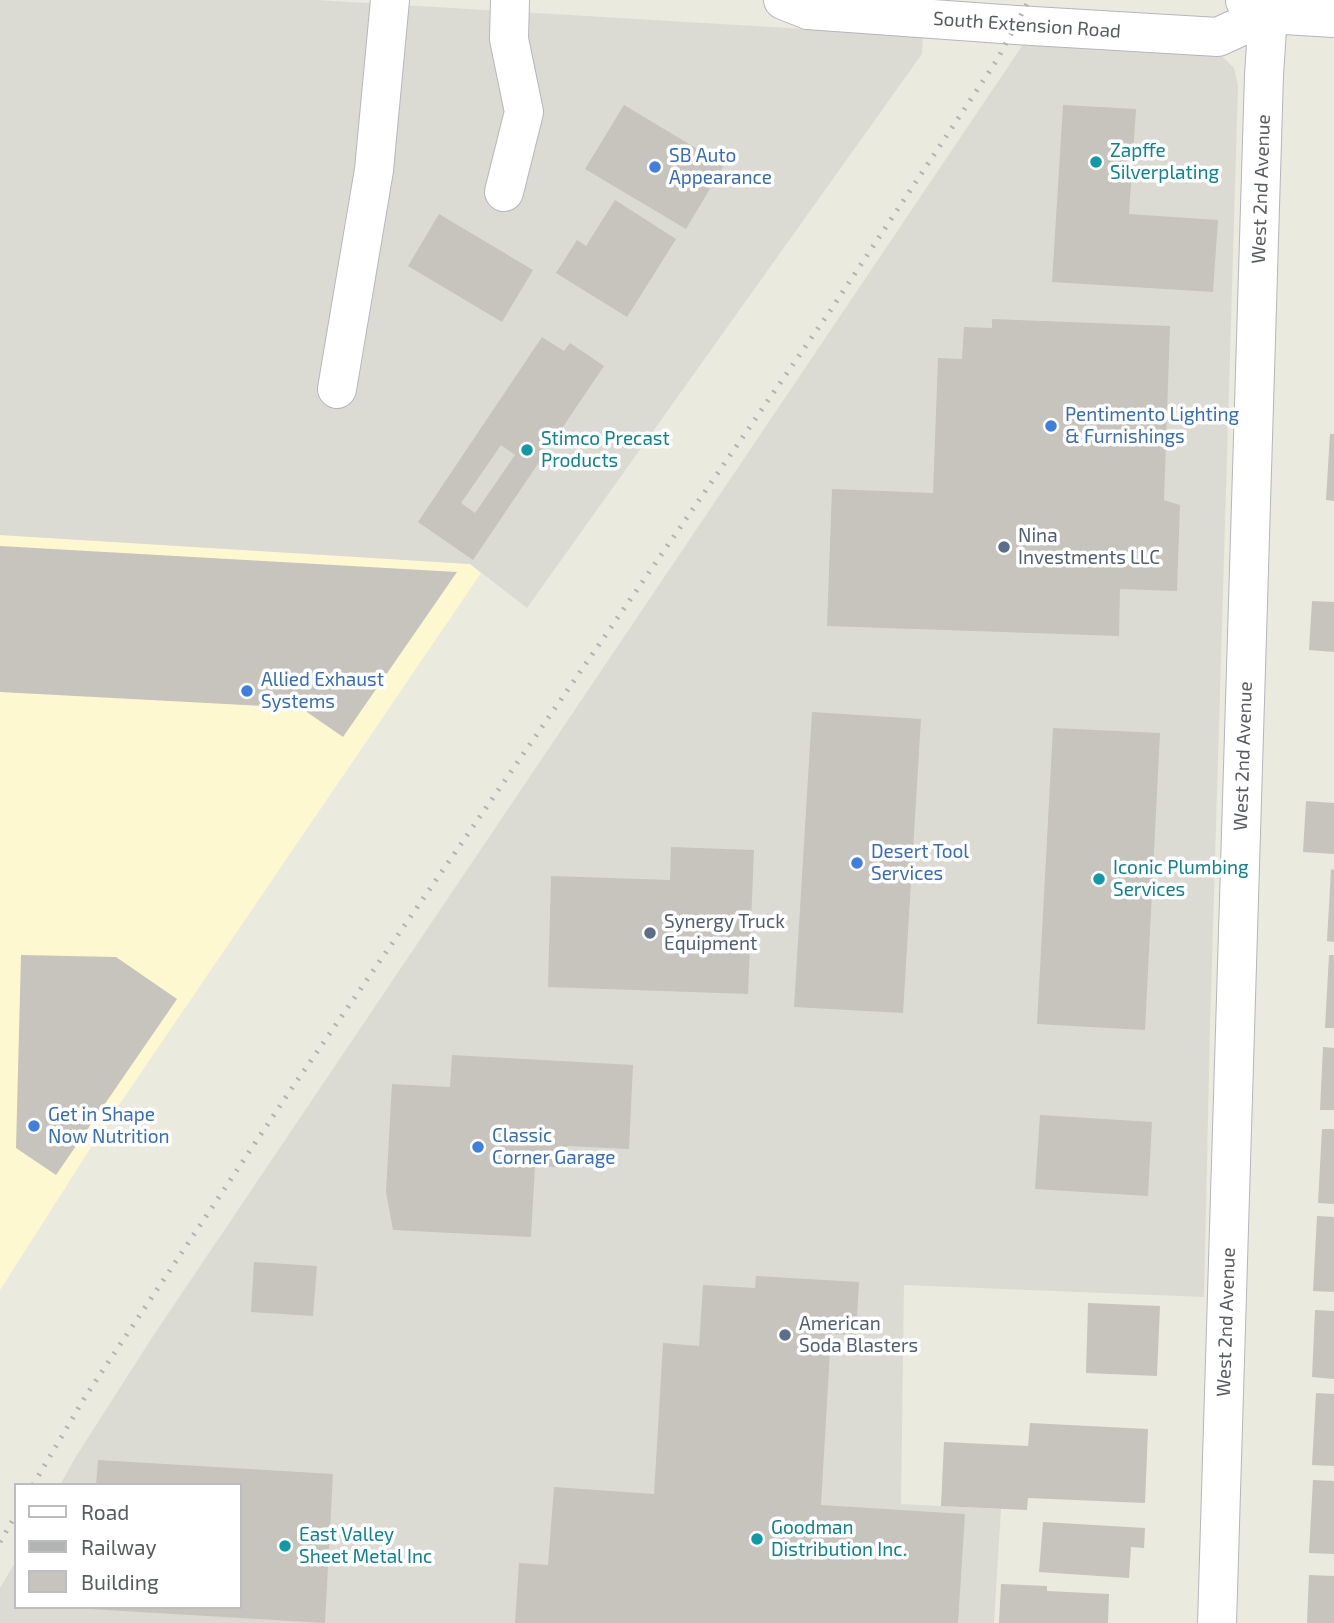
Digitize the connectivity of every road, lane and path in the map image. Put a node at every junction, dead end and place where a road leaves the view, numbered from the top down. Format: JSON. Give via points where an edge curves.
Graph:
{"nodes":[{"id":1,"x":390,"y":0,"type":"edge"},
{"id":2,"x":510,"y":0,"type":"edge"},
{"id":3,"x":783,"y":0,"type":"edge"},
{"id":4,"x":1256,"y":7,"type":"edge"},
{"id":5,"x":1334,"y":18,"type":"edge"},
{"id":6,"x":504,"y":192,"type":"dead end"},
{"id":7,"x":337,"y":389,"type":"dead end"},
{"id":8,"x":1217,"y":1623,"type":"edge"}],
"edges":[{"from":1,"to":7,"type":"street","via":[[374,170]]},
{"from":2,"to":6,"type":"street","via":[[509,39],[524,112]]},
{"from":3,"to":4,"type":"street","name":"South Extension Road","via":[[808,10],[1218,37]]},
{"from":4,"to":5,"type":"street","name":"South Extension Road"},
{"from":4,"to":8,"type":"street","name":"West 2nd Avenue","via":[[1264,75]]}]}
